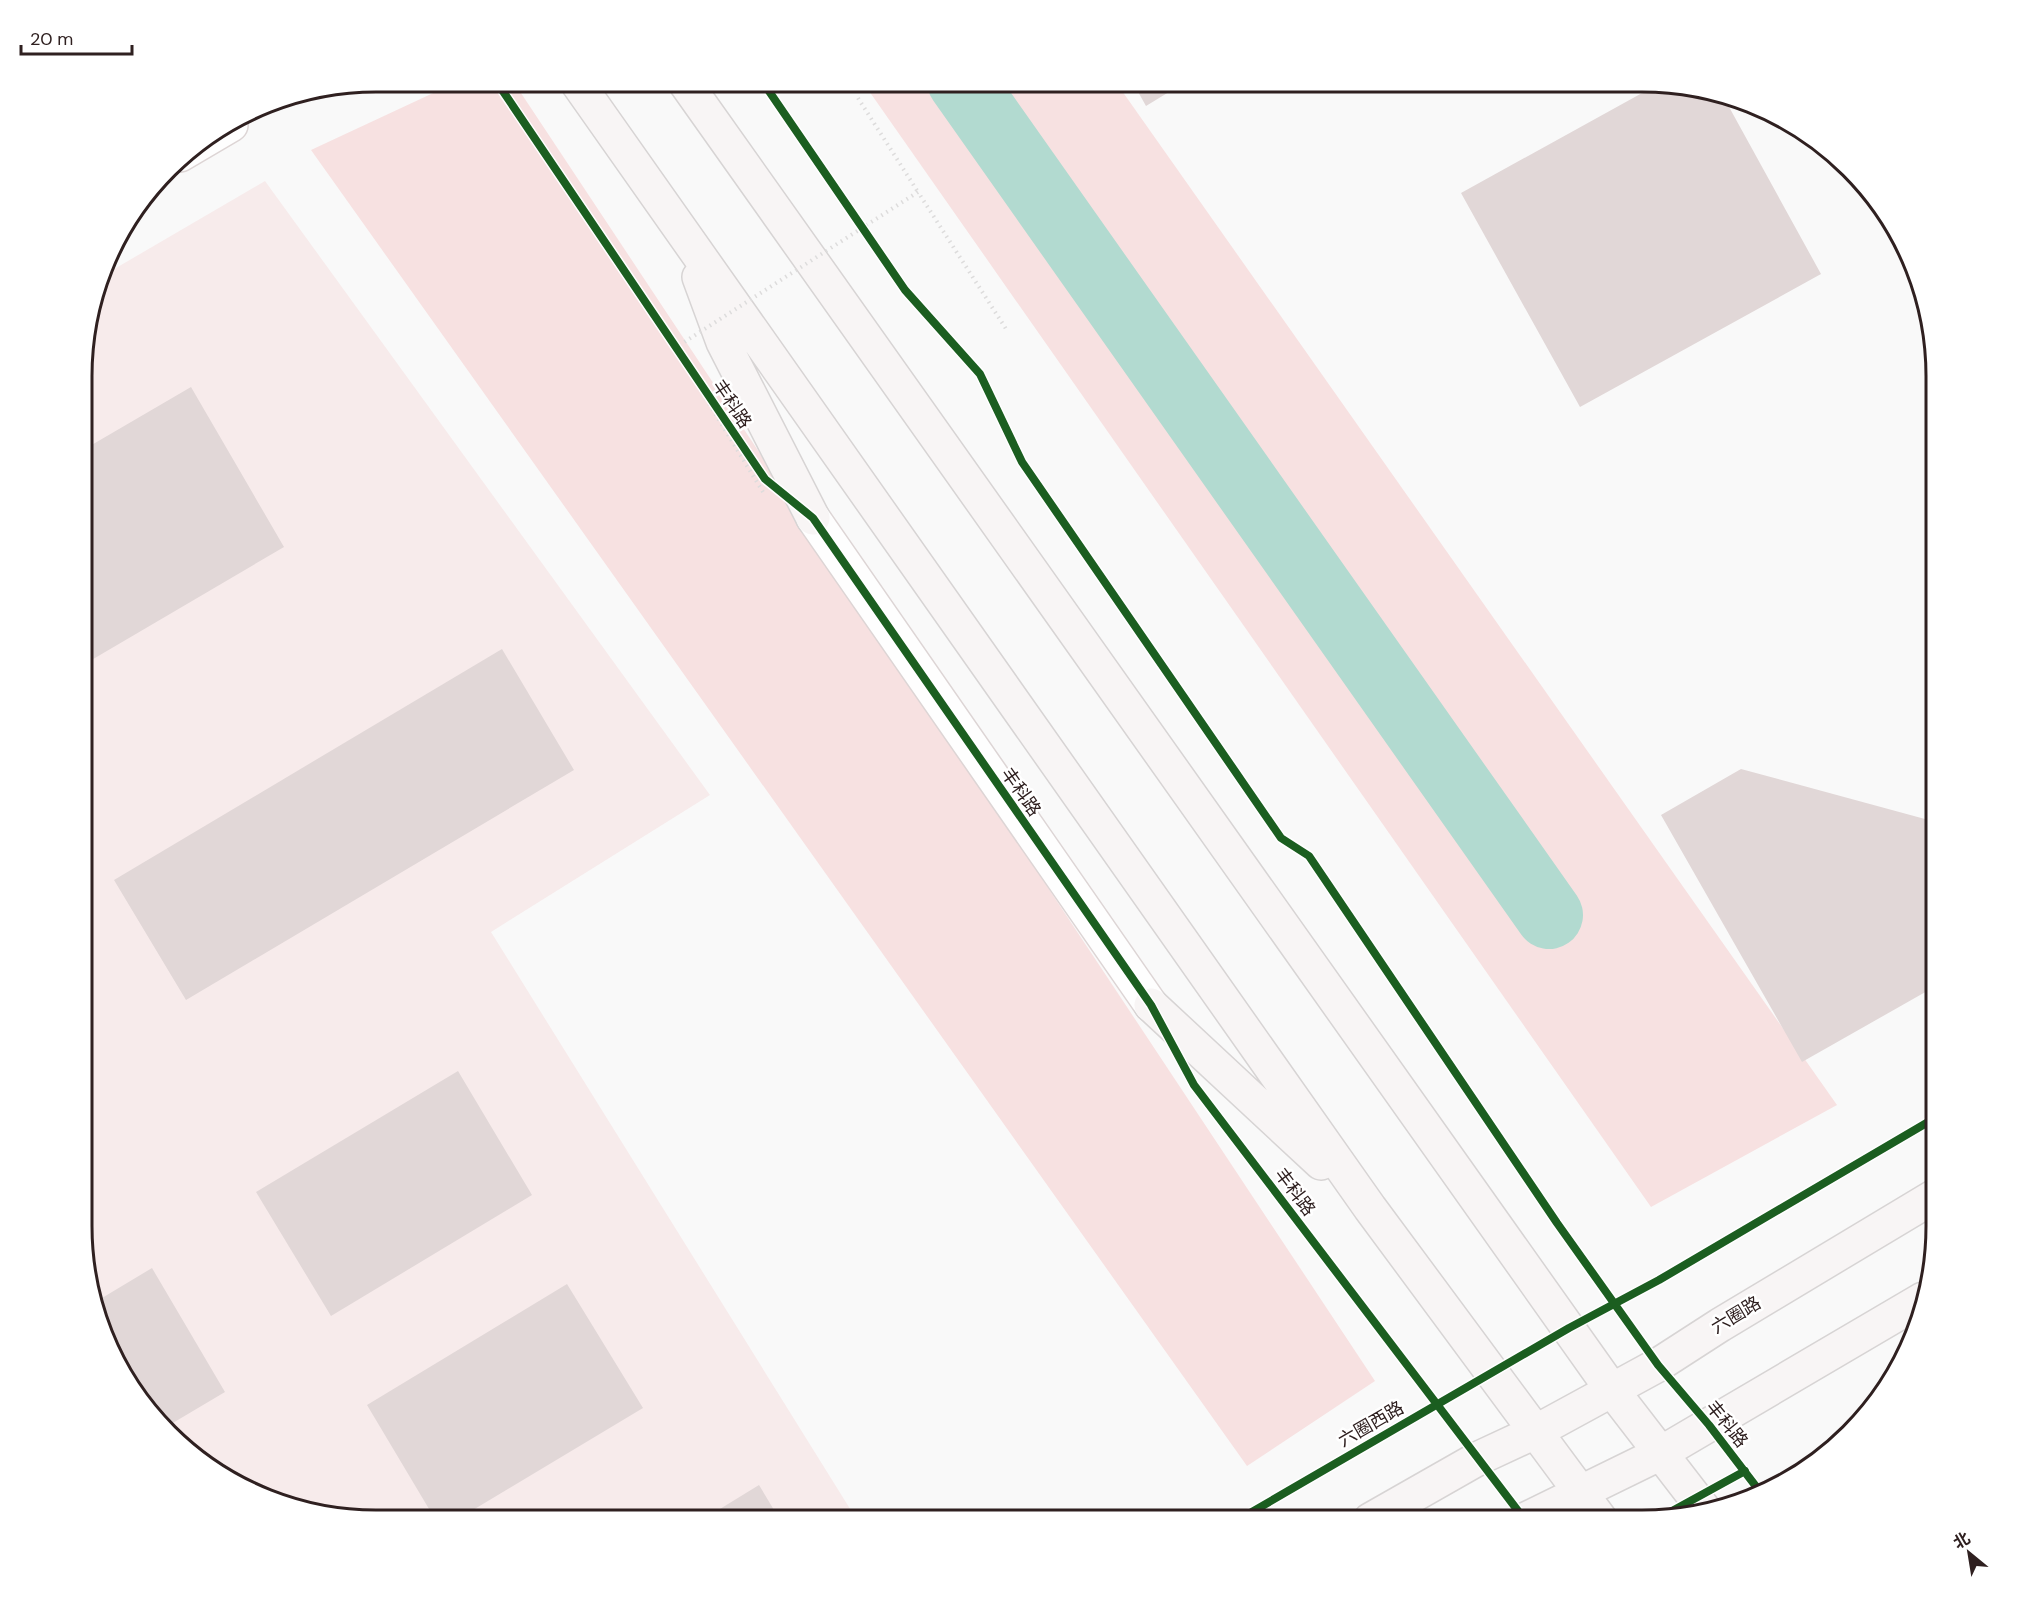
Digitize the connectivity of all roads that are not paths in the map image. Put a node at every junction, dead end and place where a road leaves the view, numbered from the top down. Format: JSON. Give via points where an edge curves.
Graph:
{"nodes":[{"id":1,"x":584,"y":92,"type":"edge"},
{"id":2,"x":692,"y":92,"type":"edge"},
{"id":3,"x":684,"y":236,"type":"junction"},
{"id":4,"x":813,"y":518,"type":"joint"},
{"id":5,"x":1151,"y":1005,"type":"joint"},
{"id":6,"x":1926,"y":1201,"type":"edge"},
{"id":7,"x":1370,"y":1208,"type":"junction"},
{"id":8,"x":1914,"y":1304,"type":"edge"},
{"id":9,"x":1612,"y":1390,"type":"junction"},
{"id":10,"x":1535,"y":1431,"type":"junction"},
{"id":11,"x":1661,"y":1453,"type":"junction"},
{"id":12,"x":1580,"y":1491,"type":"junction"},
{"id":13,"x":1700,"y":1503,"type":"edge"},
{"id":14,"x":1388,"y":1510,"type":"edge"},
{"id":15,"x":1543,"y":1510,"type":"edge"},
{"id":16,"x":1594,"y":1510,"type":"edge"}],
"edges":[{"from":1,"to":3,"type":"main road"},
{"from":2,"to":9,"type":"main road"},
{"from":3,"to":4,"type":"main road","via":[[723,342]]},
{"from":3,"to":7,"type":"main road"},
{"from":4,"to":5,"type":"street","name":"丰科路"},
{"from":5,"to":7,"type":"main road"},
{"from":6,"to":9,"type":"main road","name":"六圈路"},
{"from":7,"to":10,"type":"main road"},
{"from":8,"to":11,"type":"main road"},
{"from":9,"to":10,"type":"main road","name":"六圈路"},
{"from":9,"to":11,"type":"main road"},
{"from":10,"to":12,"type":"main road"},
{"from":10,"to":14,"type":"main road"},
{"from":11,"to":12,"type":"main road"},
{"from":11,"to":13,"type":"main road"},
{"from":12,"to":15,"type":"main road"},
{"from":12,"to":16,"type":"main road"}]}
